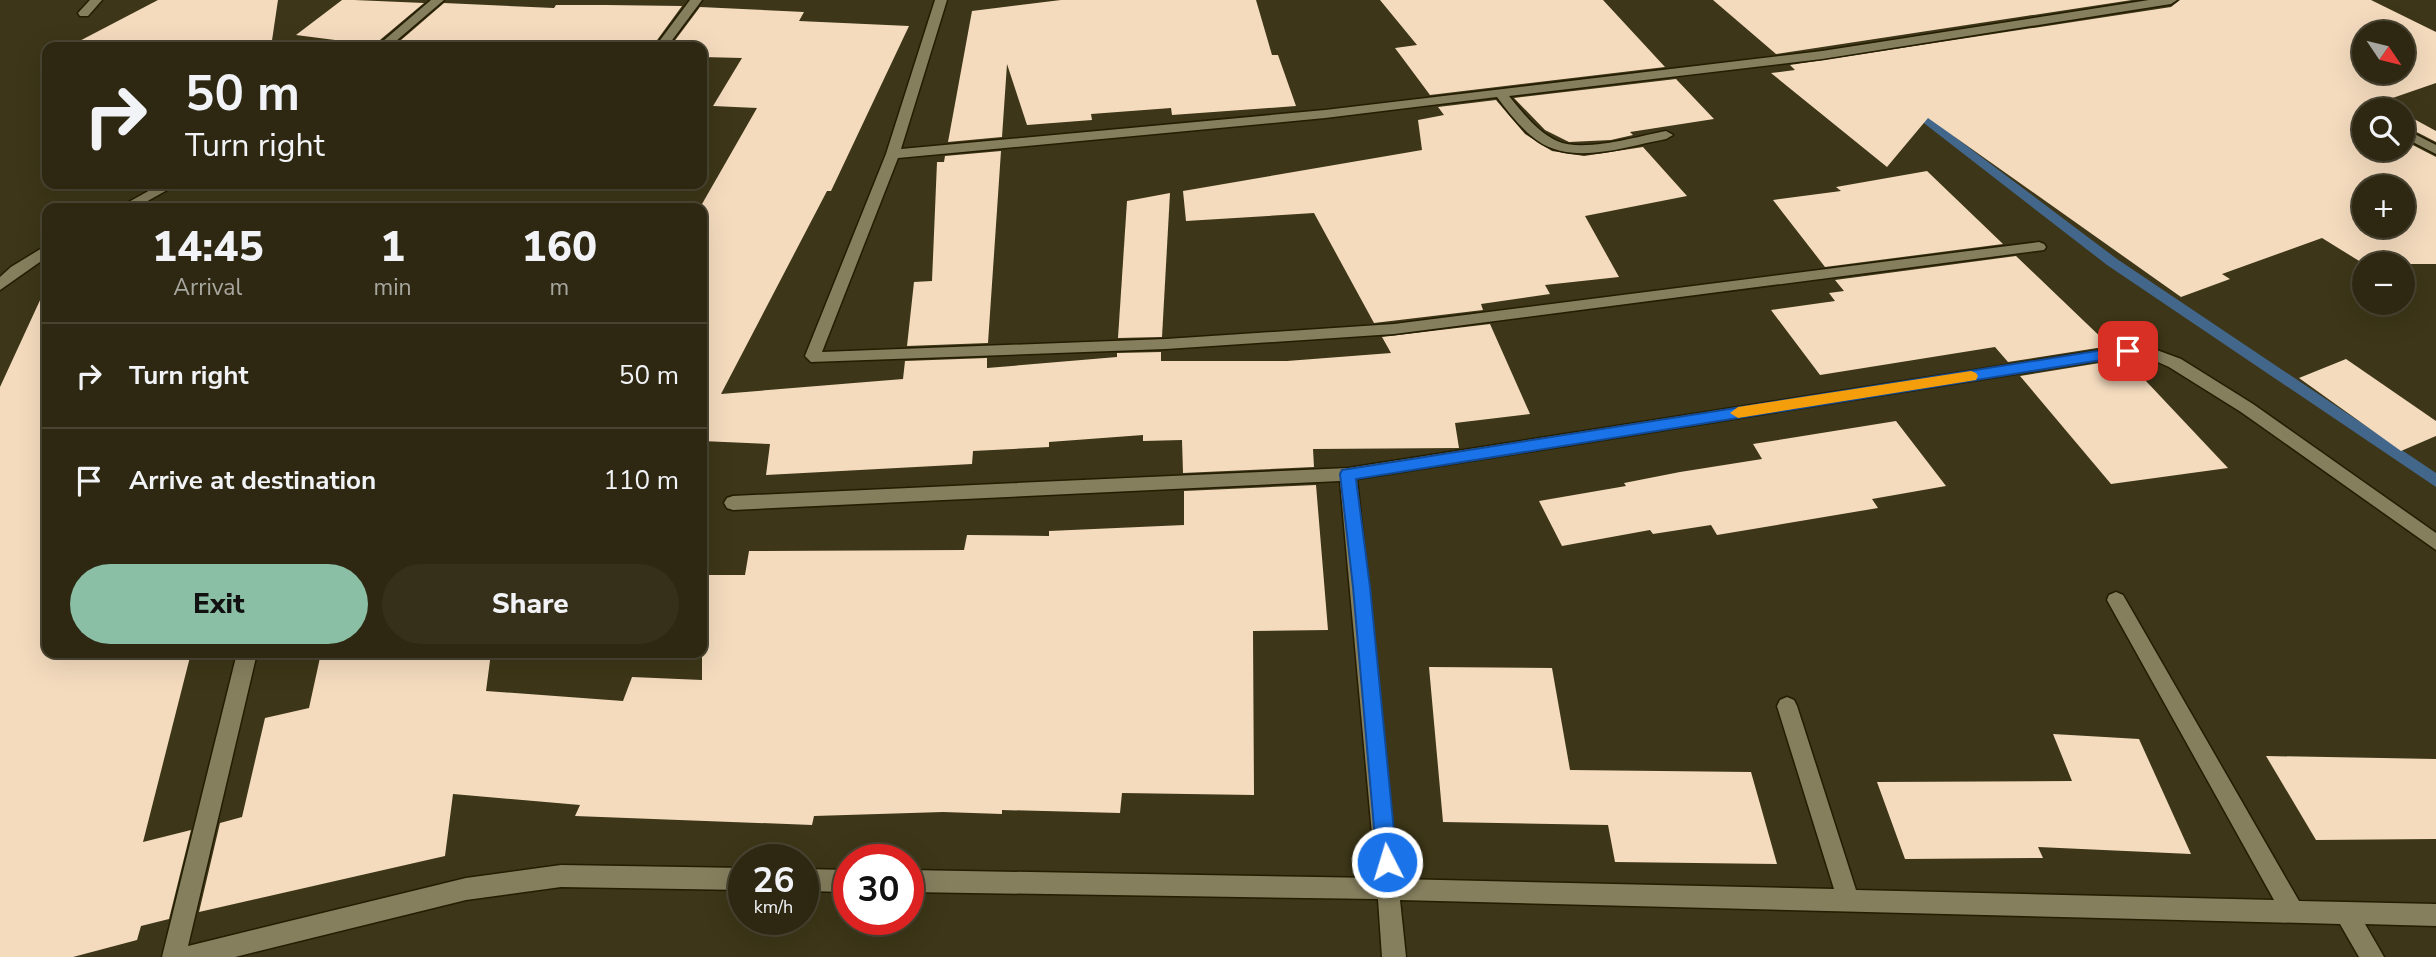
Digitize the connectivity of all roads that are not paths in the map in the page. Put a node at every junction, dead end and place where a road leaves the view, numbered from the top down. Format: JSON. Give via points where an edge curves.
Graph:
{"nodes":[{"id":1,"x":96,"y":0,"type":"edge"},
{"id":2,"x":438,"y":0,"type":"edge"},
{"id":3,"x":696,"y":0,"type":"edge"},
{"id":4,"x":942,"y":0,"type":"edge"},
{"id":5,"x":2171,"y":0,"type":"edge"},
{"id":6,"x":84,"y":13,"type":"dead end"},
{"id":7,"x":388,"y":42,"type":"edge"},
{"id":8,"x":666,"y":42,"type":"edge"},
{"id":9,"x":1500,"y":93,"type":"junction"},
{"id":10,"x":1665,"y":135,"type":"dead end"},
{"id":11,"x":2415,"y":139,"type":"edge"},
{"id":12,"x":2436,"y":150,"type":"edge"},
{"id":13,"x":893,"y":154,"type":"junction"},
{"id":14,"x":161,"y":189,"type":"edge"},
{"id":15,"x":135,"y":203,"type":"edge"},
{"id":16,"x":2039,"y":247,"type":"dead end"},
{"id":17,"x":42,"y":253,"type":"edge"},
{"id":18,"x":0,"y":285,"type":"edge"},
{"id":19,"x":1348,"y":474,"type":"junction"},
{"id":20,"x":733,"y":503,"type":"dead end"},
{"id":21,"x":2436,"y":543,"type":"edge"},
{"id":22,"x":2116,"y":600,"type":"dead end"},
{"id":23,"x":246,"y":658,"type":"edge"},
{"id":24,"x":1787,"y":706,"type":"dead end"},
{"id":25,"x":728,"y":879,"type":"edge"},
{"id":26,"x":924,"y":881,"type":"edge"},
{"id":27,"x":1389,"y":889,"type":"junction"},
{"id":28,"x":1849,"y":902,"type":"junction"},
{"id":29,"x":2294,"y":912,"type":"junction"},
{"id":30,"x":2346,"y":913,"type":"junction"},
{"id":31,"x":2436,"y":915,"type":"edge"},
{"id":32,"x":174,"y":957,"type":"edge"},
{"id":33,"x":189,"y":957,"type":"edge"},
{"id":34,"x":1394,"y":957,"type":"edge"},
{"id":35,"x":2372,"y":957,"type":"edge"}],
"edges":[{"from":1,"to":6,"type":"street"},
{"from":2,"to":7,"type":"street"},
{"from":3,"to":8,"type":"street"},
{"from":4,"to":13,"type":"street"},
{"from":5,"to":9,"type":"street","via":[[1852,51]]},
{"from":9,"to":10,"type":"street","via":[[1524,121],[1561,147]]},
{"from":9,"to":13,"type":"street"},
{"from":11,"to":12,"type":"street"},
{"from":13,"to":16,"type":"street","via":[[813,356],[817,358],[1166,344],[1394,329]]},
{"from":14,"to":15,"type":"street"},
{"from":17,"to":18,"type":"street"},
{"from":19,"to":20,"type":"street"},
{"from":19,"to":21,"type":"street","via":[[2128,351],[2154,354],[2175,363],[2247,408]]},
{"from":19,"to":27,"type":"street"},
{"from":22,"to":29,"type":"street"},
{"from":23,"to":32,"type":"street"},
{"from":24,"to":28,"type":"street"},
{"from":25,"to":33,"type":"street","via":[[561,876],[466,889]]},
{"from":26,"to":27,"type":"street"},
{"from":27,"to":28,"type":"street"},
{"from":27,"to":34,"type":"street"},
{"from":28,"to":29,"type":"street"},
{"from":29,"to":30,"type":"street"},
{"from":30,"to":31,"type":"street"},
{"from":30,"to":35,"type":"street"}]}
